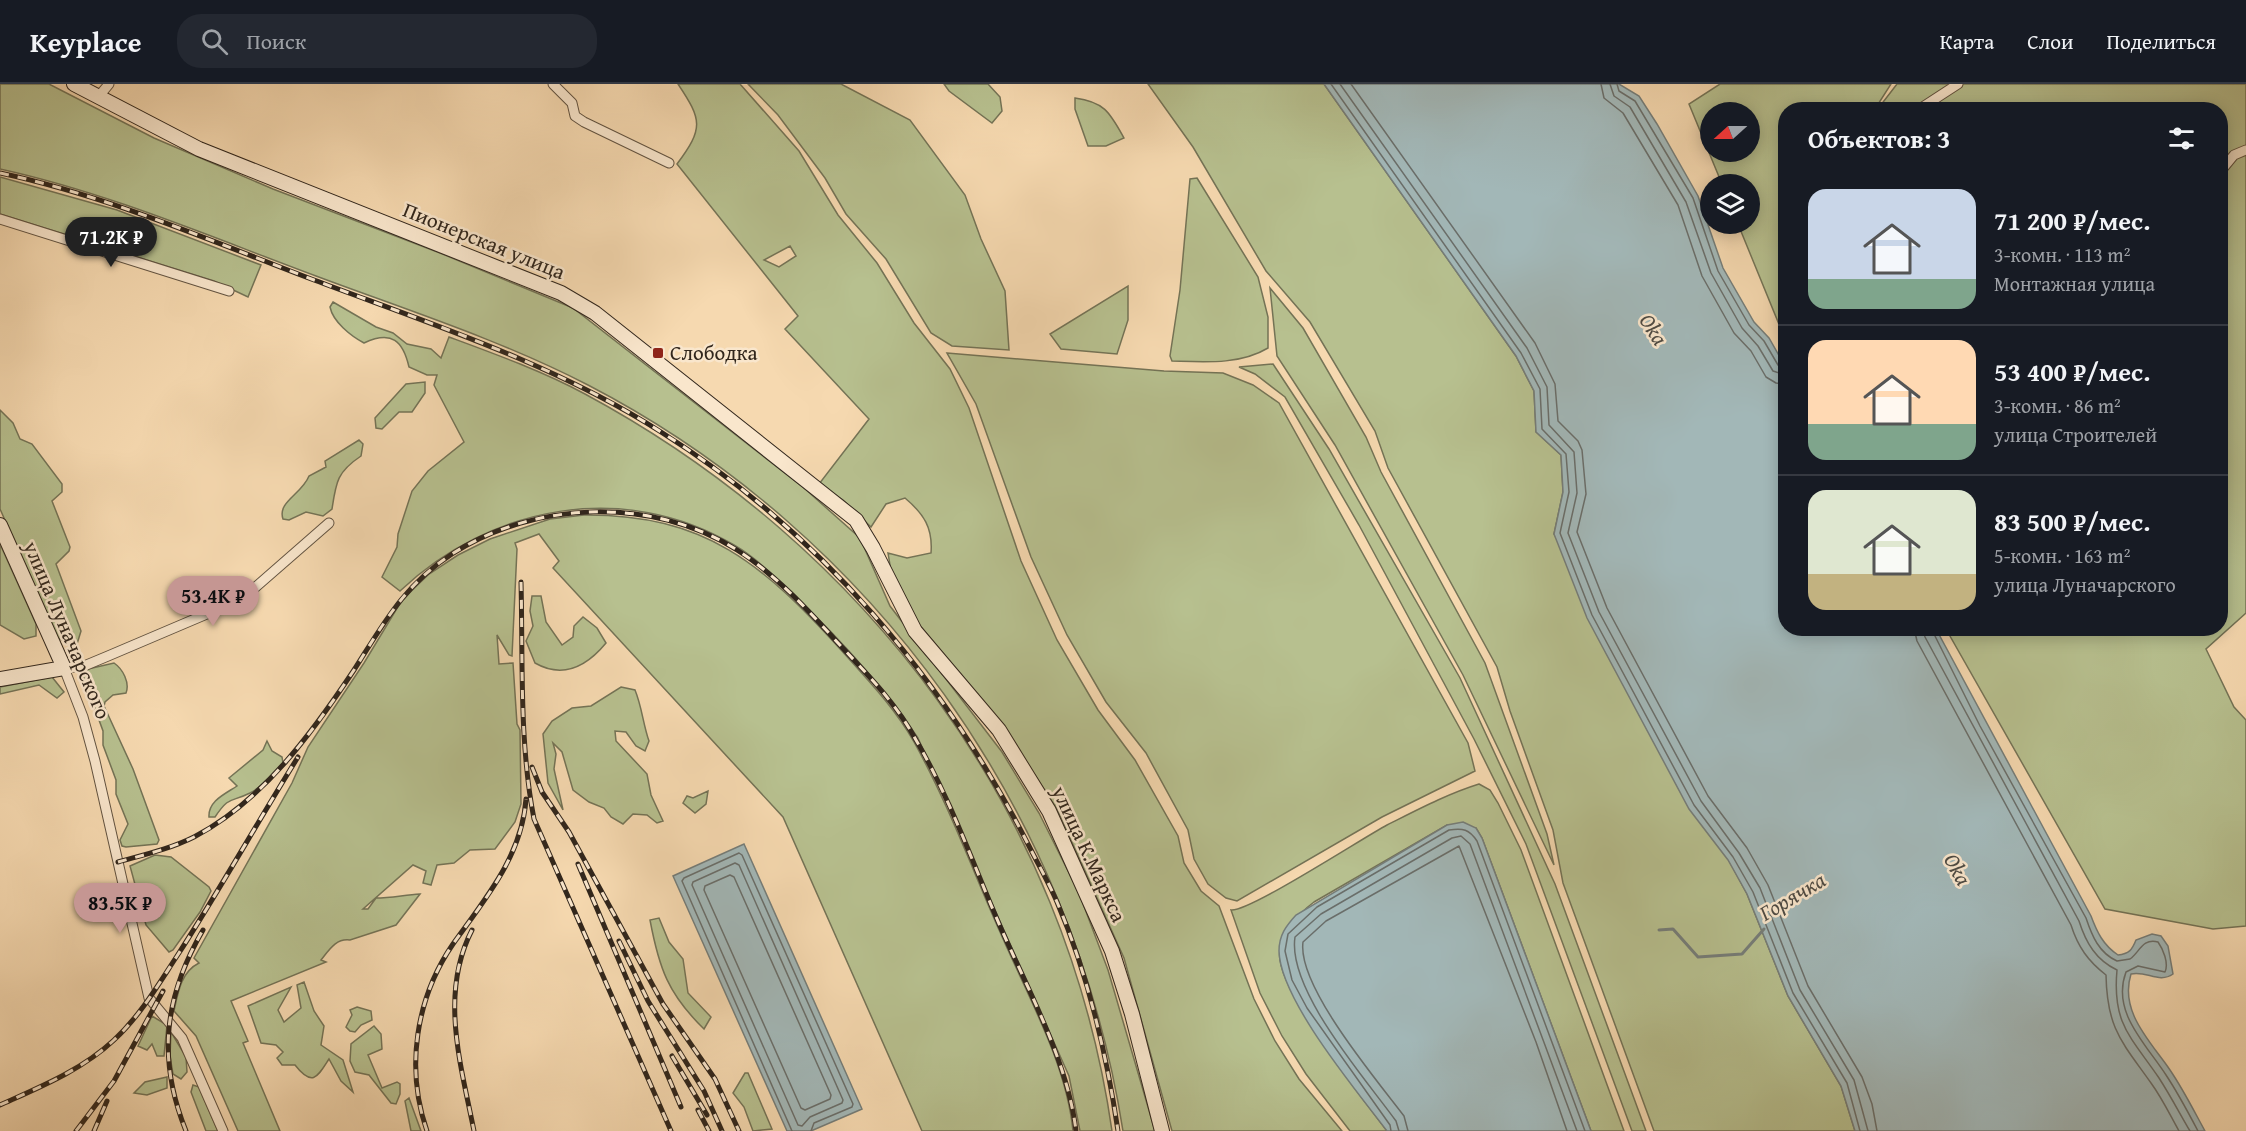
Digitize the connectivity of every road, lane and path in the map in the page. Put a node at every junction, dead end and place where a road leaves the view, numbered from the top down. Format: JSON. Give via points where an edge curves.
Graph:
{"nodes":[{"id":1,"x":74,"y":84,"type":"edge"},
{"id":2,"x":109,"y":84,"type":"edge"},
{"id":3,"x":553,"y":84,"type":"edge"},
{"id":4,"x":1958,"y":84,"type":"edge"},
{"id":5,"x":99,"y":96,"type":"junction"},
{"id":6,"x":1930,"y":102,"type":"edge"},
{"id":7,"x":2246,"y":150,"type":"edge"},
{"id":8,"x":2228,"y":162,"type":"edge"},
{"id":9,"x":669,"y":163,"type":"dead end"},
{"id":10,"x":0,"y":219,"type":"edge"},
{"id":11,"x":229,"y":291,"type":"dead end"},
{"id":12,"x":840,"y":505,"type":"joint"},
{"id":13,"x":329,"y":523,"type":"dead end"},
{"id":14,"x":0,"y":525,"type":"edge"},
{"id":15,"x":64,"y":668,"type":"junction"},
{"id":16,"x":0,"y":680,"type":"edge"},
{"id":17,"x":223,"y":1131,"type":"edge"},
{"id":18,"x":1162,"y":1131,"type":"edge"}],
"edges":[{"from":1,"to":5,"type":"main road","name":"Пионерская улица"},
{"from":2,"to":5,"type":"street"},
{"from":3,"to":9,"type":"street","via":[[572,103],[575,116]]},
{"from":4,"to":6,"type":"street"},
{"from":5,"to":12,"type":"main road","name":"Пионерская улица","via":[[198,150],[561,293],[595,313]]},
{"from":7,"to":8,"type":"street"},
{"from":10,"to":11,"type":"street"},
{"from":12,"to":18,"type":"main road","name":"улица К.Маркса","via":[[856,520],[873,548],[915,631],[999,730],[1049,811],[1112,951]]},
{"from":13,"to":15,"type":"street","via":[[242,599],[92,663]]},
{"from":14,"to":15,"type":"main road","name":"улица Луначарского"},
{"from":15,"to":16,"type":"main road"},
{"from":15,"to":17,"type":"street","name":"улица Луначарского","via":[[95,762],[149,998],[182,1038]]}]}
